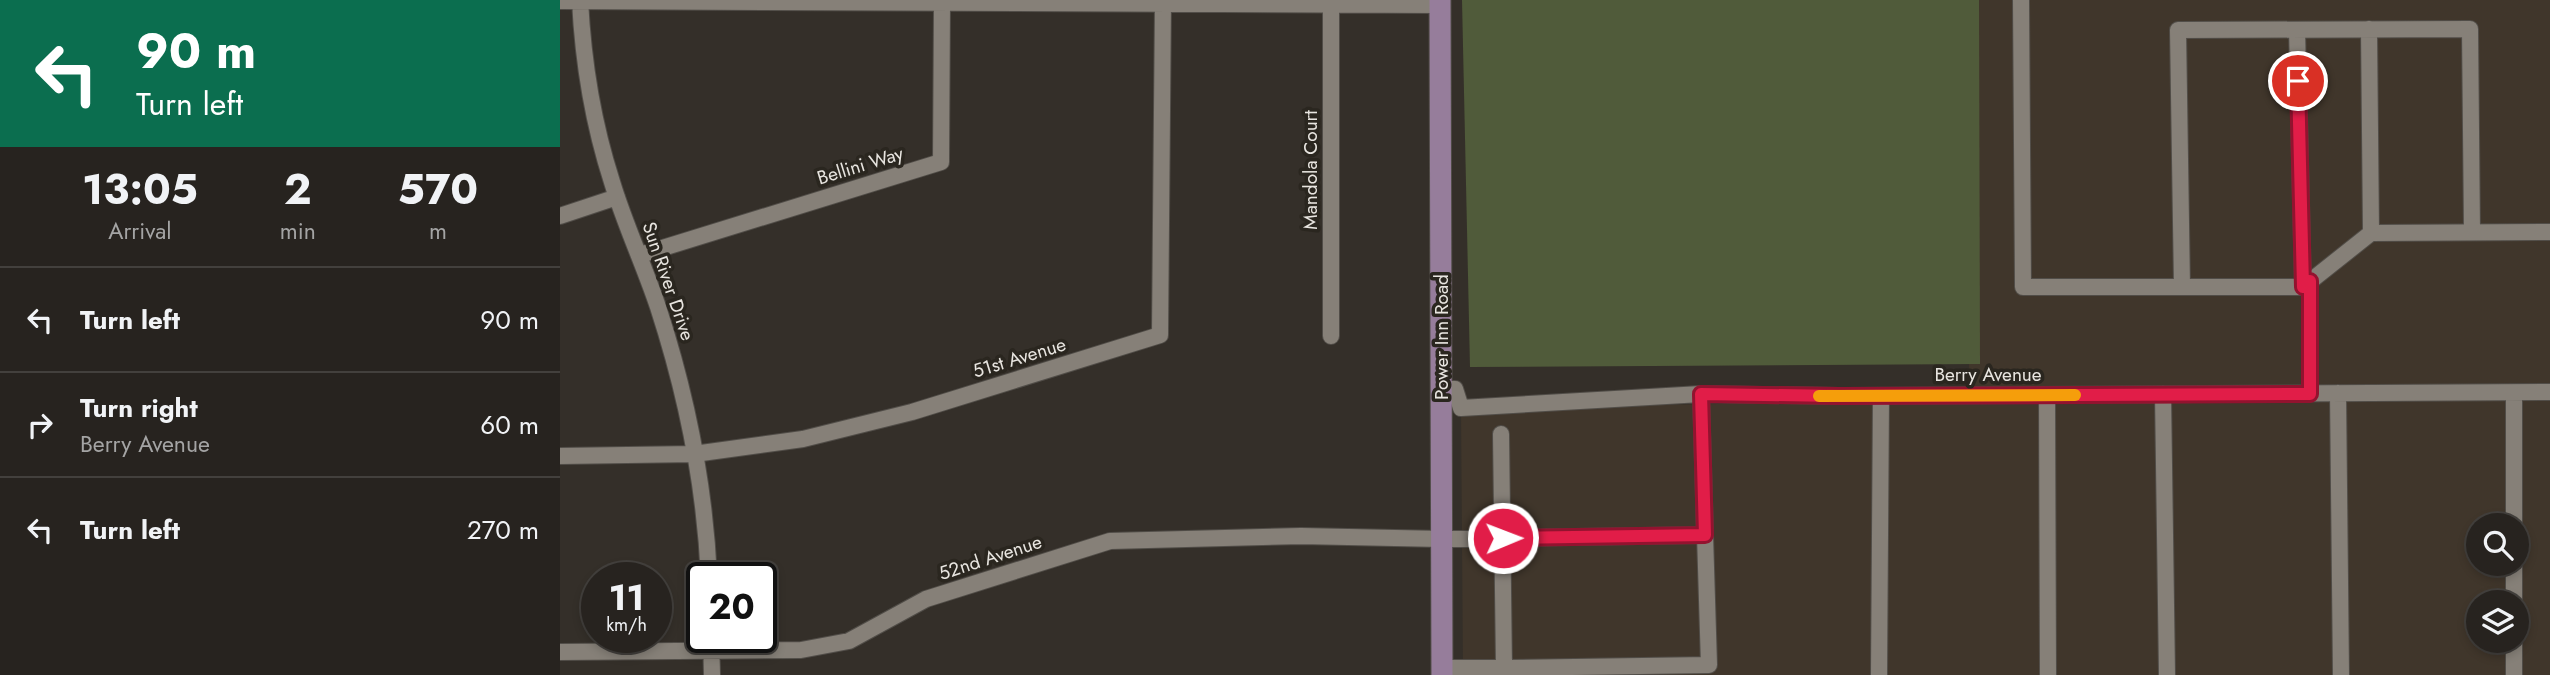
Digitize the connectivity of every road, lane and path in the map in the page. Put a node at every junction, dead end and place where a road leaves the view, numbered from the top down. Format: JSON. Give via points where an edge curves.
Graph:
{"nodes":[{"id":1,"x":580,"y":0,"type":"edge"},
{"id":2,"x":2021,"y":0,"type":"edge"},
{"id":3,"x":560,"y":1,"type":"edge"},
{"id":4,"x":1163,"y":2,"type":"edge"},
{"id":5,"x":1331,"y":2,"type":"edge"},
{"id":6,"x":1440,"y":2,"type":"edge"},
{"id":7,"x":942,"y":3,"type":"junction"},
{"id":8,"x":2369,"y":29,"type":"junction"},
{"id":9,"x":2297,"y":30,"type":"junction"},
{"id":10,"x":617,"y":197,"type":"junction"},
{"id":11,"x":560,"y":216,"type":"edge"},
{"id":12,"x":2472,"y":232,"type":"junction"},
{"id":13,"x":2550,"y":232,"type":"edge"},
{"id":14,"x":2371,"y":233,"type":"junction"},
{"id":15,"x":640,"y":256,"type":"junction"},
{"id":16,"x":2306,"y":284,"type":"junction"},
{"id":17,"x":2182,"y":287,"type":"junction"},
{"id":18,"x":1331,"y":336,"type":"dead end"},
{"id":19,"x":1441,"y":389,"type":"junction"},
{"id":20,"x":2550,"y":392,"type":"edge"},
{"id":21,"x":2514,"y":393,"type":"junction"},
{"id":22,"x":1701,"y":394,"type":"junction"},
{"id":23,"x":2163,"y":394,"type":"junction"},
{"id":24,"x":2310,"y":394,"type":"junction"},
{"id":25,"x":2338,"y":394,"type":"junction"},
{"id":26,"x":2047,"y":395,"type":"junction"},
{"id":27,"x":1881,"y":396,"type":"junction"},
{"id":28,"x":1501,"y":434,"type":"dead end"},
{"id":29,"x":694,"y":454,"type":"junction"},
{"id":30,"x":560,"y":456,"type":"edge"},
{"id":31,"x":2514,"y":513,"type":"edge"},
{"id":32,"x":1705,"y":535,"type":"junction"},
{"id":33,"x":1503,"y":538,"type":"junction"},
{"id":34,"x":1442,"y":539,"type":"junction"},
{"id":35,"x":707,"y":562,"type":"edge"},
{"id":36,"x":686,"y":645,"type":"edge"},
{"id":37,"x":777,"y":648,"type":"edge"},
{"id":38,"x":560,"y":652,"type":"edge"},
{"id":39,"x":712,"y":653,"type":"edge"},
{"id":40,"x":2514,"y":653,"type":"edge"},
{"id":41,"x":1504,"y":668,"type":"junction"},
{"id":42,"x":1442,"y":671,"type":"edge"},
{"id":43,"x":712,"y":675,"type":"edge"},
{"id":44,"x":1879,"y":675,"type":"edge"},
{"id":45,"x":2048,"y":675,"type":"edge"},
{"id":46,"x":2167,"y":675,"type":"edge"},
{"id":47,"x":2341,"y":675,"type":"edge"},
{"id":48,"x":2514,"y":675,"type":"edge"}],
"edges":[{"from":1,"to":3,"type":"street"},
{"from":1,"to":7,"type":"street"},
{"from":1,"to":10,"type":"street","name":"Sun River Drive","via":[[589,89]]},
{"from":2,"to":17,"type":"street","via":[[2023,288]]},
{"from":4,"to":5,"type":"street"},
{"from":4,"to":7,"type":"street"},
{"from":4,"to":29,"type":"street","name":"51st Avenue","via":[[1160,335],[853,428]]},
{"from":5,"to":6,"type":"street"},
{"from":5,"to":18,"type":"street","name":"Mandola Court"},
{"from":6,"to":19,"type":"main road","name":"Power Inn Road"},
{"from":7,"to":15,"type":"street","name":"Bellini Way","via":[[941,162]]},
{"from":8,"to":9,"type":"street"},
{"from":8,"to":12,"type":"street","via":[[2470,29]]},
{"from":8,"to":14,"type":"street"},
{"from":9,"to":16,"type":"street"},
{"from":9,"to":17,"type":"street","via":[[2178,30]]},
{"from":10,"to":11,"type":"street"},
{"from":10,"to":15,"type":"street","name":"Sun River Drive"},
{"from":12,"to":13,"type":"street"},
{"from":12,"to":14,"type":"street"},
{"from":14,"to":16,"type":"street"},
{"from":15,"to":29,"type":"street","name":"Sun River Drive","via":[[675,365]]},
{"from":16,"to":17,"type":"street"},
{"from":16,"to":24,"type":"street"},
{"from":19,"to":22,"type":"street","name":"Berry Avenue","via":[[1455,388],[1461,408]]},
{"from":19,"to":34,"type":"main road","name":"Power Inn Road"},
{"from":20,"to":21,"type":"street","name":"Berry Avenue"},
{"from":21,"to":25,"type":"street","name":"Berry Avenue"},
{"from":21,"to":31,"type":"street"},
{"from":22,"to":27,"type":"street","name":"Berry Avenue"},
{"from":22,"to":32,"type":"street"},
{"from":23,"to":24,"type":"street","name":"Berry Avenue"},
{"from":23,"to":26,"type":"street","name":"Berry Avenue"},
{"from":23,"to":46,"type":"street"},
{"from":24,"to":25,"type":"street","name":"Berry Avenue"},
{"from":25,"to":47,"type":"street"},
{"from":26,"to":27,"type":"street","name":"Berry Avenue"},
{"from":26,"to":45,"type":"street"},
{"from":27,"to":44,"type":"street"},
{"from":28,"to":33,"type":"street"},
{"from":29,"to":30,"type":"street","name":"51st Avenue"},
{"from":29,"to":35,"type":"street","name":"Sun River Drive"},
{"from":32,"to":33,"type":"street","name":"52nd Avenue"},
{"from":32,"to":41,"type":"street","via":[[1709,666]]},
{"from":33,"to":34,"type":"street","name":"52nd Avenue"},
{"from":33,"to":41,"type":"street"},
{"from":34,"to":37,"type":"street","name":"52nd Avenue","via":[[1301,536],[1110,541],[926,599],[849,641],[801,650]]},
{"from":34,"to":42,"type":"main road","name":"Power Inn Road"},
{"from":36,"to":38,"type":"street","name":"52nd Avenue"},
{"from":39,"to":43,"type":"street"},
{"from":40,"to":48,"type":"street"},
{"from":41,"to":42,"type":"street"}]}
